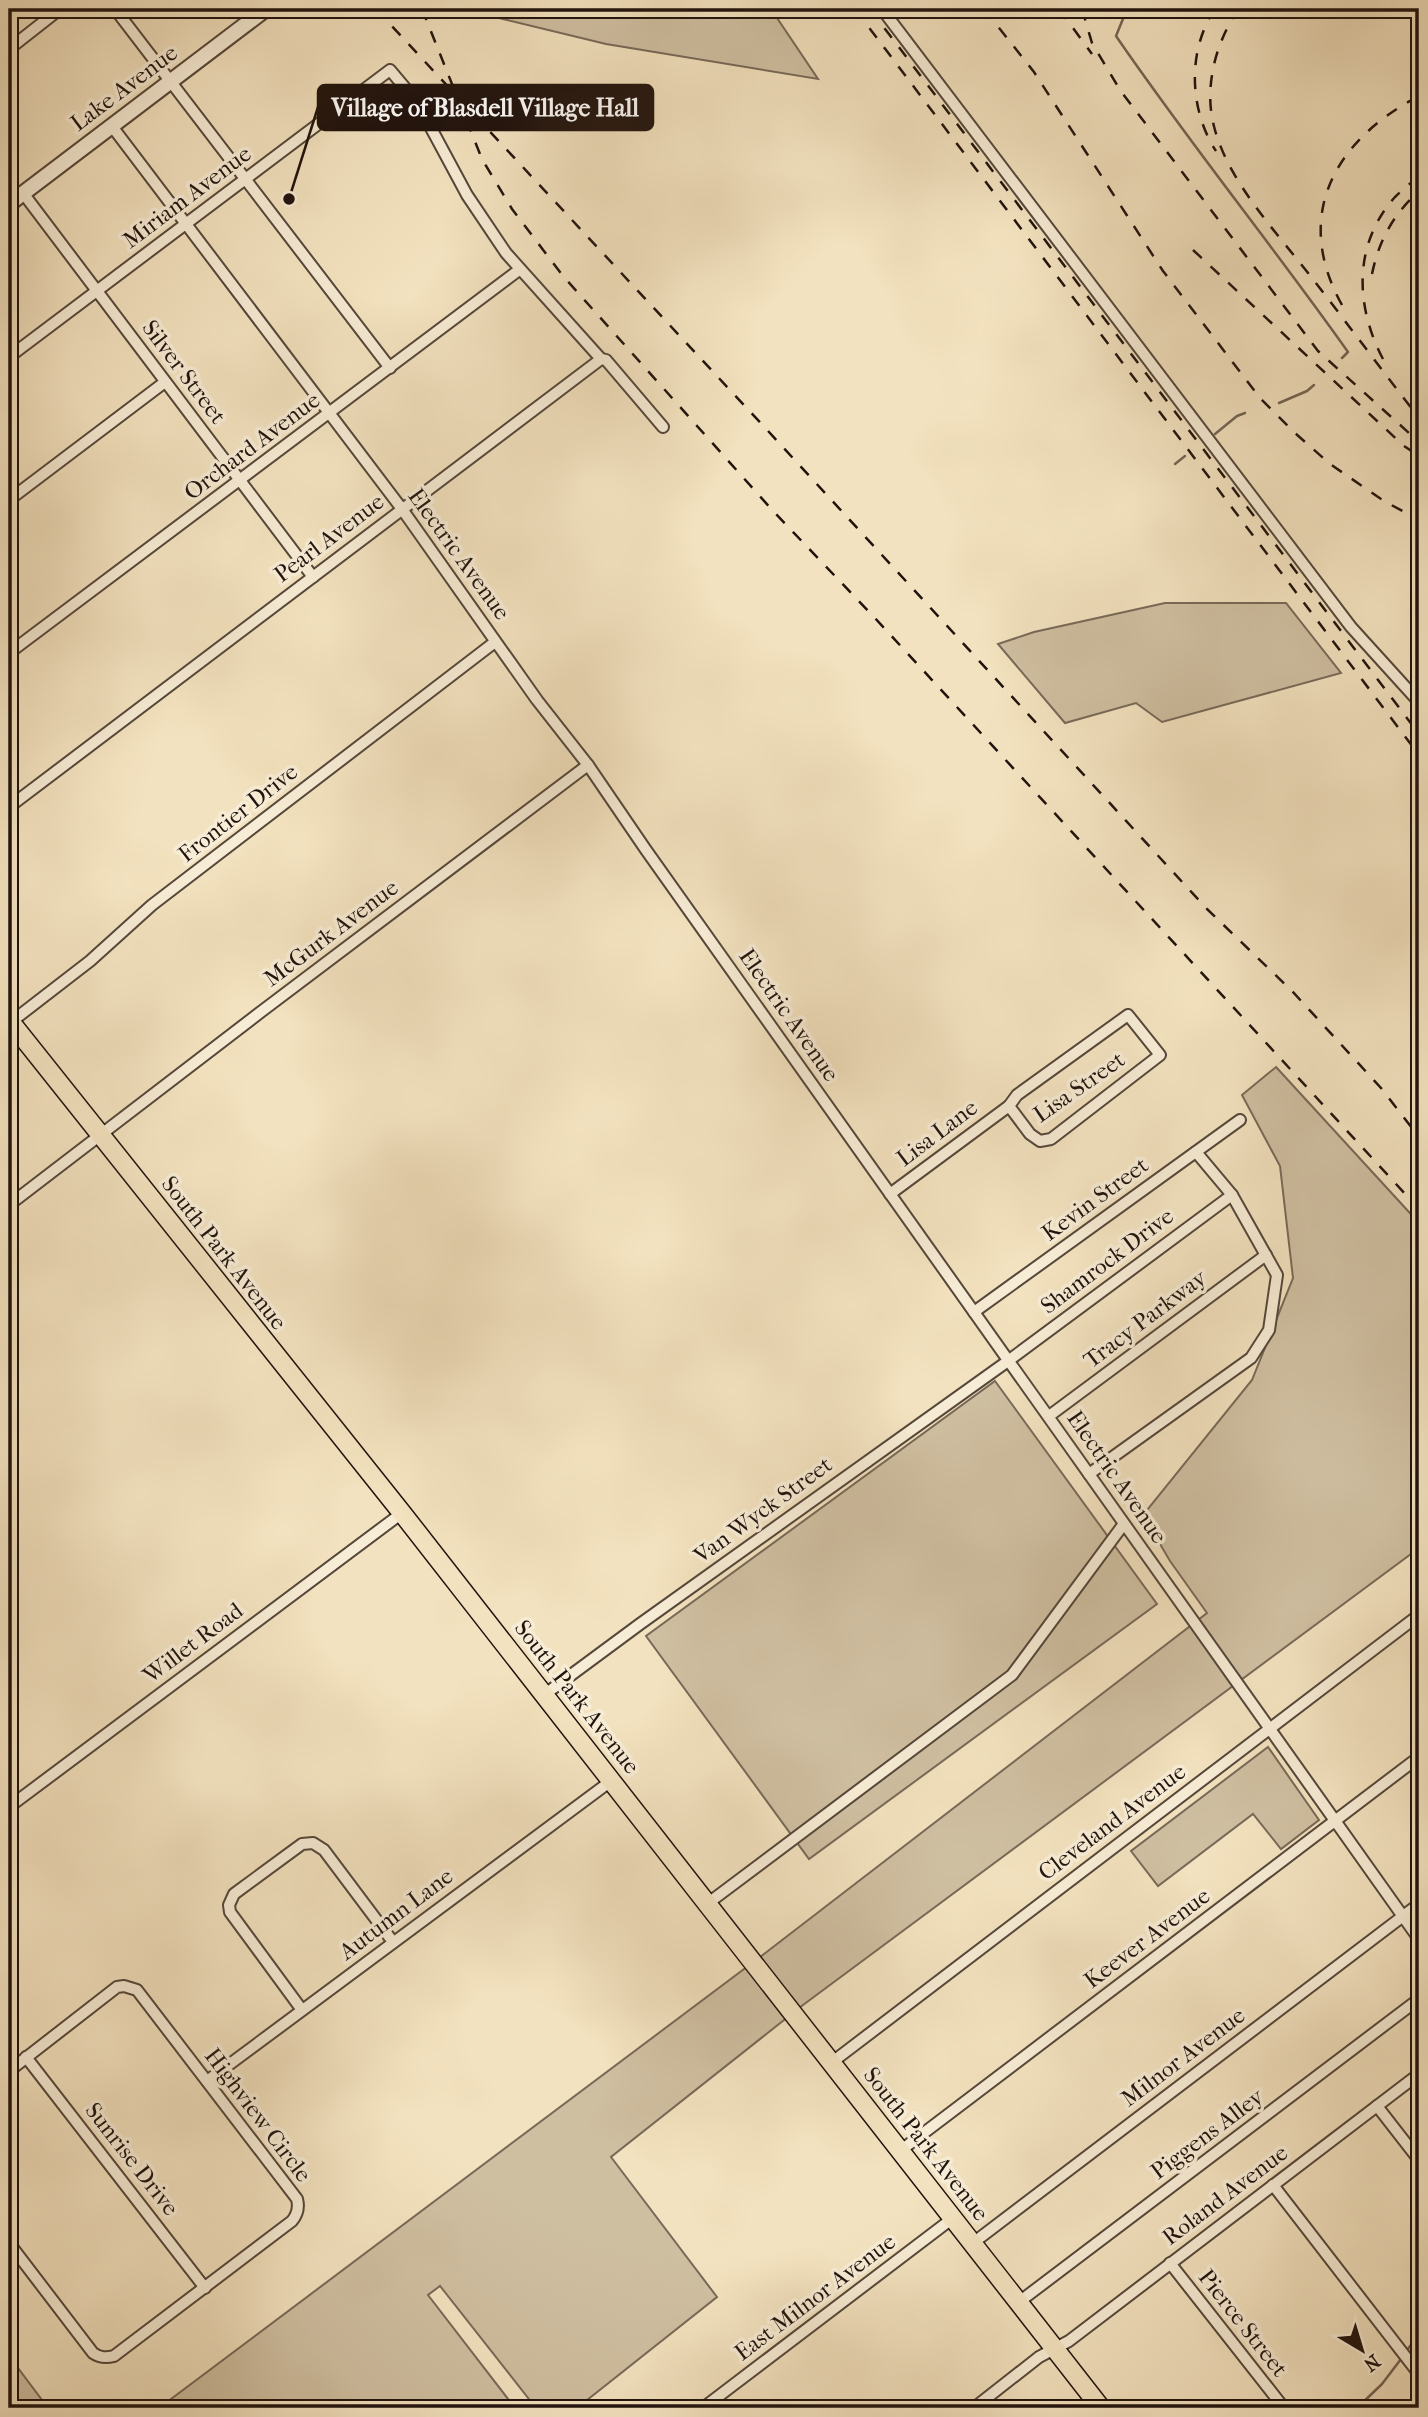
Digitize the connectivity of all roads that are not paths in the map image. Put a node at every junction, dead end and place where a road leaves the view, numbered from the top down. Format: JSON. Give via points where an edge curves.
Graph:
{"nodes":[{"id":1,"x":61,"y":9,"type":"edge"},
{"id":2,"x":114,"y":9,"type":"edge"},
{"id":3,"x":266,"y":9,"type":"edge"},
{"id":4,"x":882,"y":9,"type":"edge"},
{"id":5,"x":9,"y":49,"type":"edge"},
{"id":6,"x":170,"y":83,"type":"junction"},
{"id":7,"x":111,"y":125,"type":"junction"},
{"id":8,"x":245,"y":179,"type":"junction"},
{"id":9,"x":23,"y":193,"type":"junction"},
{"id":10,"x":9,"y":204,"type":"edge"},
{"id":11,"x":186,"y":224,"type":"junction"},
{"id":12,"x":519,"y":270,"type":"junction"},
{"id":13,"x":96,"y":291,"type":"junction"},
{"id":14,"x":9,"y":357,"type":"edge"},
{"id":15,"x":601,"y":359,"type":"junction"},
{"id":16,"x":390,"y":368,"type":"junction"},
{"id":17,"x":165,"y":382,"type":"junction"},
{"id":18,"x":329,"y":414,"type":"junction"},
{"id":19,"x":663,"y":427,"type":"dead end"},
{"id":20,"x":240,"y":481,"type":"junction"},
{"id":21,"x":9,"y":500,"type":"edge"},
{"id":22,"x":402,"y":509,"type":"junction"},
{"id":23,"x":313,"y":577,"type":"junction"},
{"id":24,"x":495,"y":642,"type":"junction"},
{"id":25,"x":9,"y":653,"type":"edge"},
{"id":26,"x":1419,"y":702,"type":"edge"},
{"id":27,"x":589,"y":765,"type":"junction"},
{"id":28,"x":9,"y":807,"type":"edge"},
{"id":29,"x":10,"y":1021,"type":"edge"},
{"id":30,"x":1009,"y":1106,"type":"junction"},
{"id":31,"x":1241,"y":1120,"type":"dead end"},
{"id":32,"x":99,"y":1135,"type":"junction"},
{"id":33,"x":1196,"y":1152,"type":"junction"},
{"id":34,"x":890,"y":1194,"type":"junction"},
{"id":35,"x":1232,"y":1195,"type":"junction"},
{"id":36,"x":9,"y":1205,"type":"edge"},
{"id":37,"x":1266,"y":1255,"type":"junction"},
{"id":38,"x":974,"y":1312,"type":"junction"},
{"id":39,"x":1008,"y":1361,"type":"junction"},
{"id":40,"x":1049,"y":1416,"type":"junction"},
{"id":41,"x":1089,"y":1474,"type":"junction"},
{"id":42,"x":402,"y":1513,"type":"junction"},
{"id":43,"x":1124,"y":1525,"type":"junction"},
{"id":44,"x":1419,"y":1615,"type":"edge"},
{"id":45,"x":544,"y":1695,"type":"junction"},
{"id":46,"x":1270,"y":1729,"type":"junction"},
{"id":47,"x":1419,"y":1757,"type":"edge"},
{"id":48,"x":611,"y":1781,"type":"junction"},
{"id":49,"x":9,"y":1807,"type":"edge"},
{"id":50,"x":1335,"y":1821,"type":"junction"},
{"id":51,"x":706,"y":1903,"type":"junction"},
{"id":52,"x":1419,"y":1904,"type":"edge"},
{"id":53,"x":1404,"y":1916,"type":"junction"},
{"id":54,"x":1419,"y":1939,"type":"edge"},
{"id":55,"x":393,"y":1942,"type":"junction"},
{"id":56,"x":1419,"y":1999,"type":"edge"},
{"id":57,"x":302,"y":2010,"type":"junction"},
{"id":58,"x":26,"y":2057,"type":"junction"},
{"id":59,"x":831,"y":2063,"type":"junction"},
{"id":60,"x":9,"y":2071,"type":"edge"},
{"id":61,"x":1419,"y":2074,"type":"edge"},
{"id":62,"x":207,"y":2081,"type":"junction"},
{"id":63,"x":1377,"y":2106,"type":"junction"},
{"id":64,"x":900,"y":2151,"type":"junction"},
{"id":65,"x":1419,"y":2161,"type":"edge"},
{"id":66,"x":1273,"y":2185,"type":"junction"},
{"id":67,"x":953,"y":2218,"type":"junction"},
{"id":68,"x":9,"y":2243,"type":"edge"},
{"id":69,"x":973,"y":2243,"type":"junction"},
{"id":70,"x":1170,"y":2263,"type":"junction"},
{"id":71,"x":205,"y":2288,"type":"junction"},
{"id":72,"x":1019,"y":2302,"type":"junction"},
{"id":73,"x":1054,"y":2348,"type":"junction"},
{"id":74,"x":1418,"y":2372,"type":"edge"},
{"id":75,"x":703,"y":2408,"type":"edge"},
{"id":76,"x":974,"y":2408,"type":"edge"},
{"id":77,"x":1101,"y":2408,"type":"edge"},
{"id":78,"x":1284,"y":2408,"type":"edge"}],
"edges":[{"from":1,"to":5,"type":"street"},
{"from":2,"to":6,"type":"street"},
{"from":3,"to":6,"type":"street","name":"Lake Avenue"},
{"from":4,"to":26,"type":"street","via":[[1351,627]]},
{"from":6,"to":7,"type":"street","name":"Lake Avenue"},
{"from":6,"to":8,"type":"street"},
{"from":7,"to":9,"type":"street","name":"Lake Avenue"},
{"from":7,"to":11,"type":"street","name":"Electric Avenue"},
{"from":8,"to":11,"type":"street","name":"Miriam Avenue"},
{"from":8,"to":12,"type":"street","name":"Miriam Avenue","via":[[390,71],[417,102],[482,221]]},
{"from":8,"to":16,"type":"street"},
{"from":9,"to":10,"type":"street","name":"Lake Avenue"},
{"from":9,"to":13,"type":"street","name":"Silver Street"},
{"from":11,"to":13,"type":"street","name":"Miriam Avenue"},
{"from":11,"to":18,"type":"street","name":"Electric Avenue"},
{"from":12,"to":15,"type":"street"},
{"from":12,"to":16,"type":"street","name":"Orchard Avenue"},
{"from":13,"to":14,"type":"street","name":"Miriam Avenue"},
{"from":13,"to":17,"type":"street","name":"Silver Street"},
{"from":15,"to":19,"type":"street"},
{"from":15,"to":22,"type":"street","name":"Pearl Avenue"},
{"from":16,"to":18,"type":"street","name":"Orchard Avenue"},
{"from":17,"to":20,"type":"street","name":"Silver Street"},
{"from":17,"to":21,"type":"street"},
{"from":18,"to":20,"type":"street","name":"Orchard Avenue"},
{"from":18,"to":22,"type":"street","name":"Electric Avenue"},
{"from":20,"to":23,"type":"street","name":"Silver Street"},
{"from":20,"to":25,"type":"street","name":"Orchard Avenue"},
{"from":22,"to":23,"type":"street","name":"Pearl Avenue"},
{"from":22,"to":24,"type":"street","name":"Electric Avenue"},
{"from":23,"to":28,"type":"street","name":"Pearl Avenue"},
{"from":24,"to":27,"type":"street","name":"Electric Avenue"},
{"from":24,"to":29,"type":"street","name":"Frontier Drive","via":[[152,905],[90,961]]},
{"from":27,"to":32,"type":"street","name":"McGurk Avenue"},
{"from":27,"to":34,"type":"street","name":"Electric Avenue"},
{"from":29,"to":32,"type":"main road","name":"South Park Avenue"},
{"from":30,"to":30,"type":"street","name":"Lisa Street","via":[[1030,1134],[1040,1141],[1051,1139],[1160,1055],[1128,1015],[1017,1095]]},
{"from":30,"to":34,"type":"street","name":"Lisa Lane"},
{"from":31,"to":33,"type":"street","name":"Kevin Street"},
{"from":32,"to":36,"type":"street","name":"McGurk Avenue"},
{"from":32,"to":42,"type":"main road","name":"South Park Avenue"},
{"from":33,"to":35,"type":"street"},
{"from":33,"to":38,"type":"street","name":"Kevin Street"},
{"from":34,"to":38,"type":"street","name":"Electric Avenue"},
{"from":35,"to":37,"type":"street"},
{"from":35,"to":39,"type":"street","name":"Shamrock Drive"},
{"from":37,"to":40,"type":"street","name":"Tracy Parkway"},
{"from":37,"to":41,"type":"street","via":[[1277,1275],[1269,1330],[1251,1358]]},
{"from":38,"to":39,"type":"street","name":"Electric Avenue"},
{"from":39,"to":40,"type":"street","name":"Electric Avenue"},
{"from":39,"to":45,"type":"street","name":"Van Wyck Street"},
{"from":40,"to":41,"type":"street","name":"Electric Avenue"},
{"from":41,"to":43,"type":"street","name":"Electric Avenue"},
{"from":42,"to":45,"type":"main road","name":"South Park Avenue"},
{"from":42,"to":49,"type":"street","name":"Willet Road"},
{"from":43,"to":46,"type":"street","name":"Electric Avenue"},
{"from":43,"to":51,"type":"street","via":[[1012,1675]]},
{"from":44,"to":46,"type":"street","name":"Cleveland Avenue"},
{"from":45,"to":48,"type":"main road","name":"South Park Avenue"},
{"from":46,"to":50,"type":"street","name":"Electric Avenue"},
{"from":46,"to":59,"type":"street","name":"Cleveland Avenue"},
{"from":47,"to":50,"type":"street","name":"Keever Avenue"},
{"from":48,"to":51,"type":"main road","name":"South Park Avenue"},
{"from":48,"to":55,"type":"street","name":"Autumn Lane"},
{"from":50,"to":53,"type":"street","name":"Electric Avenue"},
{"from":50,"to":64,"type":"street","name":"Keever Avenue"},
{"from":51,"to":59,"type":"main road","name":"South Park Avenue"},
{"from":52,"to":53,"type":"street","name":"Milnor Avenue"},
{"from":53,"to":54,"type":"street","name":"Electric Avenue"},
{"from":53,"to":69,"type":"street","name":"Milnor Avenue"},
{"from":55,"to":57,"type":"street","name":"Autumn Lane"},
{"from":55,"to":57,"type":"street","via":[[324,1850],[313,1843],[302,1844],[234,1894],[230,1912]]},
{"from":56,"to":72,"type":"street","name":"Piggens Alley"},
{"from":57,"to":62,"type":"street","name":"Autumn Lane"},
{"from":58,"to":60,"type":"street","name":"Highview Circle"},
{"from":58,"to":62,"type":"street","name":"Highview Circle","via":[[124,1986],[137,1990]]},
{"from":58,"to":71,"type":"street","name":"Sunrise Drive"},
{"from":59,"to":64,"type":"main road","name":"South Park Avenue"},
{"from":61,"to":63,"type":"street","name":"Roland Avenue"},
{"from":62,"to":71,"type":"street","name":"Highview Circle","via":[[298,2206],[292,2221]]},
{"from":63,"to":65,"type":"street"},
{"from":63,"to":66,"type":"street","name":"Roland Avenue"},
{"from":64,"to":67,"type":"main road","name":"South Park Avenue"},
{"from":66,"to":70,"type":"street","name":"Roland Avenue"},
{"from":66,"to":74,"type":"street"},
{"from":67,"to":69,"type":"main road","name":"South Park Avenue"},
{"from":67,"to":75,"type":"street","name":"East Milnor Avenue"},
{"from":68,"to":71,"type":"street","name":"Highview Circle","via":[[93,2353],[101,2357],[114,2356]]},
{"from":69,"to":72,"type":"main road","name":"South Park Avenue"},
{"from":70,"to":73,"type":"street","name":"Roland Avenue"},
{"from":70,"to":78,"type":"street","name":"Pierce Street"},
{"from":72,"to":73,"type":"main road","name":"South Park Avenue"},
{"from":73,"to":76,"type":"street","name":"Roland Avenue"},
{"from":73,"to":77,"type":"main road","name":"South Park Avenue"}]}
